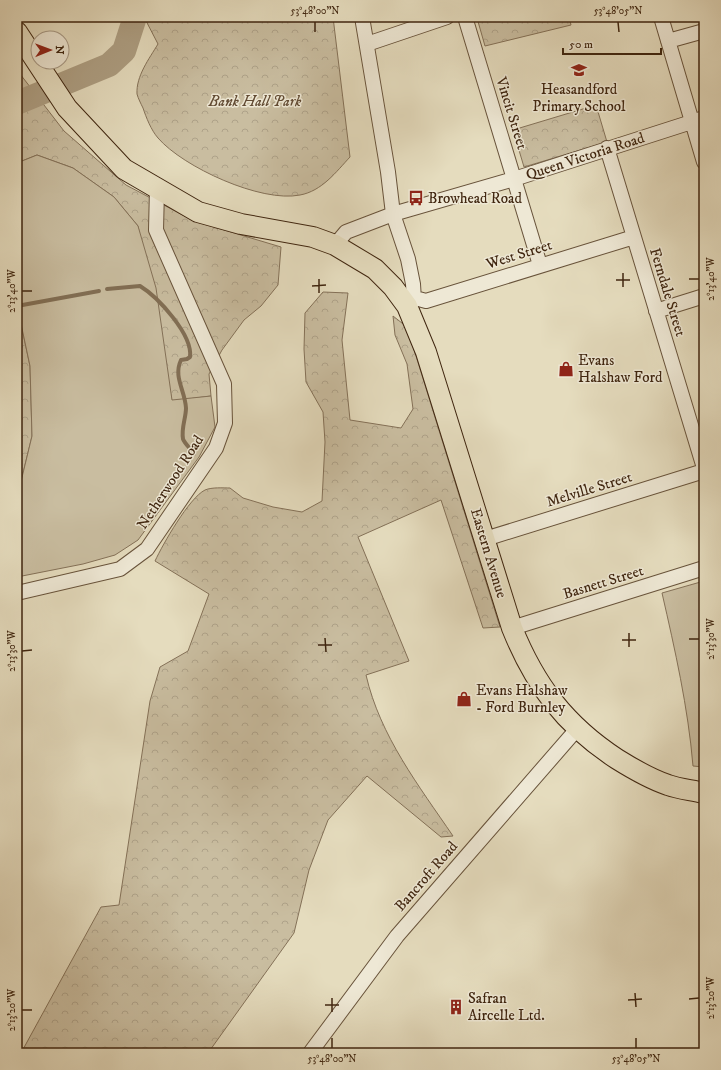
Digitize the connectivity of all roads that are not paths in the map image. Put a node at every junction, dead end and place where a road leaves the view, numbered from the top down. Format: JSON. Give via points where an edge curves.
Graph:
{"nodes":[{"id":1,"x":362,"y":17,"type":"edge"},
{"id":2,"x":447,"y":17,"type":"edge"},
{"id":3,"x":464,"y":17,"type":"edge"},
{"id":4,"x":661,"y":17,"type":"edge"},
{"id":5,"x":704,"y":31,"type":"edge"},
{"id":6,"x":17,"y":32,"type":"edge"},
{"id":7,"x":668,"y":41,"type":"junction"},
{"id":8,"x":367,"y":44,"type":"junction"},
{"id":9,"x":698,"y":120,"type":"edge"},
{"id":10,"x":607,"y":148,"type":"junction"},
{"id":11,"x":704,"y":162,"type":"edge"},
{"id":12,"x":514,"y":179,"type":"junction"},
{"id":13,"x":157,"y":189,"type":"junction"},
{"id":14,"x":392,"y":214,"type":"junction"},
{"id":15,"x":634,"y":237,"type":"junction"},
{"id":16,"x":340,"y":248,"type":"junction"},
{"id":17,"x":540,"y":265,"type":"junction"},
{"id":18,"x":704,"y":296,"type":"edge"},
{"id":19,"x":411,"y":302,"type":"junction"},
{"id":20,"x":656,"y":311,"type":"junction"},
{"id":21,"x":704,"y":470,"type":"edge"},
{"id":22,"x":485,"y":539,"type":"junction"},
{"id":23,"x":704,"y":568,"type":"edge"},
{"id":24,"x":17,"y":593,"type":"edge"},
{"id":25,"x":512,"y":628,"type":"junction"},
{"id":26,"x":577,"y":729,"type":"junction"},
{"id":27,"x":704,"y":793,"type":"edge"},
{"id":28,"x":310,"y":1053,"type":"edge"}],
"edges":[{"from":1,"to":8,"type":"street"},
{"from":2,"to":8,"type":"street"},
{"from":3,"to":12,"type":"street","name":"Vincit Street"},
{"from":4,"to":7,"type":"street"},
{"from":5,"to":7,"type":"street"},
{"from":6,"to":13,"type":"highway","via":[[67,108],[124,169]]},
{"from":7,"to":9,"type":"street"},
{"from":8,"to":14,"type":"street","via":[[388,172]]},
{"from":9,"to":10,"type":"street","name":"Queen Victoria Road"},
{"from":9,"to":11,"type":"street"},
{"from":10,"to":12,"type":"street","name":"Queen Victoria Road"},
{"from":10,"to":15,"type":"street","name":"Ferndale Street"},
{"from":12,"to":14,"type":"street","name":"Queen Victoria Road"},
{"from":12,"to":17,"type":"street","name":"Vincit Street"},
{"from":13,"to":16,"type":"highway","via":[[198,212],[241,224],[313,237]]},
{"from":13,"to":24,"type":"street","name":"Netherwood Road","via":[[156,230],[224,384],[225,422],[216,448],[146,549],[120,569]]},
{"from":14,"to":16,"type":"street","name":"Queen Victoria Road","via":[[346,232]]},
{"from":14,"to":19,"type":"street","via":[[408,259]]},
{"from":15,"to":17,"type":"street","name":"West Street"},
{"from":15,"to":20,"type":"street","name":"Ferndale Street"},
{"from":16,"to":19,"type":"highway","name":"Eastern Avenue","via":[[375,269]]},
{"from":17,"to":19,"type":"street","name":"West Street","via":[[426,301]]},
{"from":18,"to":20,"type":"street"},
{"from":19,"to":22,"type":"highway","name":"Eastern Avenue"},
{"from":20,"to":21,"type":"street","name":"Ferndale Street"},
{"from":21,"to":22,"type":"street","name":"Melville Street"},
{"from":22,"to":25,"type":"highway","name":"Eastern Avenue"},
{"from":23,"to":25,"type":"street","name":"Basnett Street"},
{"from":25,"to":26,"type":"highway","name":"Eastern Avenue","via":[[522,653],[539,683]]},
{"from":26,"to":27,"type":"highway","name":"Eastern Avenue","via":[[634,770],[668,786]]},
{"from":26,"to":28,"type":"street","name":"Bancroft Road","via":[[397,936]]}]}
